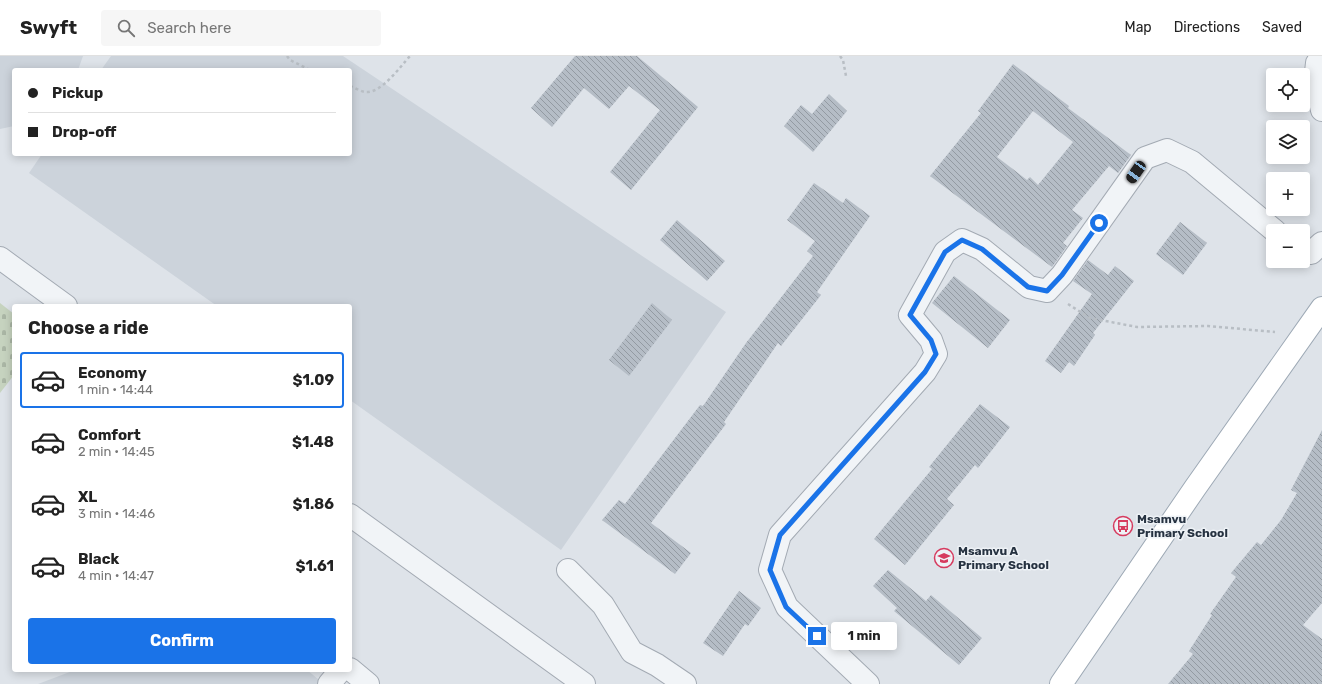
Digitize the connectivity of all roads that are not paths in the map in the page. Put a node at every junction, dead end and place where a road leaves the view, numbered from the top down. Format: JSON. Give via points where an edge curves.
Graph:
{"nodes":[{"id":1,"x":1322,"y":60,"type":"edge"},
{"id":2,"x":1322,"y":110,"type":"edge"},
{"id":3,"x":1267,"y":224,"type":"edge"},
{"id":4,"x":1322,"y":244,"type":"edge"},
{"id":5,"x":1310,"y":253,"type":"edge"},
{"id":6,"x":0,"y":258,"type":"edge"},
{"id":7,"x":36,"y":284,"type":"junction"},
{"id":8,"x":46,"y":304,"type":"edge"},
{"id":9,"x":63,"y":304,"type":"edge"},
{"id":10,"x":1322,"y":308,"type":"edge"},
{"id":11,"x":352,"y":516,"type":"edge"},
{"id":12,"x":568,"y":570,"type":"dead end"},
{"id":13,"x":352,"y":671,"type":"edge"},
{"id":14,"x":339,"y":672,"type":"edge"},
{"id":15,"x":329,"y":684,"type":"edge"},
{"id":16,"x":368,"y":684,"type":"edge"},
{"id":17,"x":584,"y":684,"type":"edge"},
{"id":18,"x":685,"y":684,"type":"edge"},
{"id":19,"x":868,"y":684,"type":"edge"},
{"id":20,"x":1061,"y":684,"type":"edge"}],
"edges":[{"from":1,"to":2,"type":"street","via":[[1317,63],[1315,81]]},
{"from":3,"to":19,"type":"street","via":[[1192,162],[1167,150],[1145,158],[1062,275],[1047,291],[1028,287],[982,249],[962,240],[945,252],[910,315],[931,340],[936,354],[925,372],[780,535],[770,570],[786,607]]},
{"from":4,"to":5,"type":"street"},
{"from":6,"to":7,"type":"street"},
{"from":7,"to":8,"type":"street"},
{"from":7,"to":9,"type":"street"},
{"from":10,"to":20,"type":"main road"},
{"from":11,"to":17,"type":"street"},
{"from":12,"to":18,"type":"street","via":[[603,605],[632,652]]},
{"from":13,"to":16,"type":"street"},
{"from":14,"to":15,"type":"street"}]}
